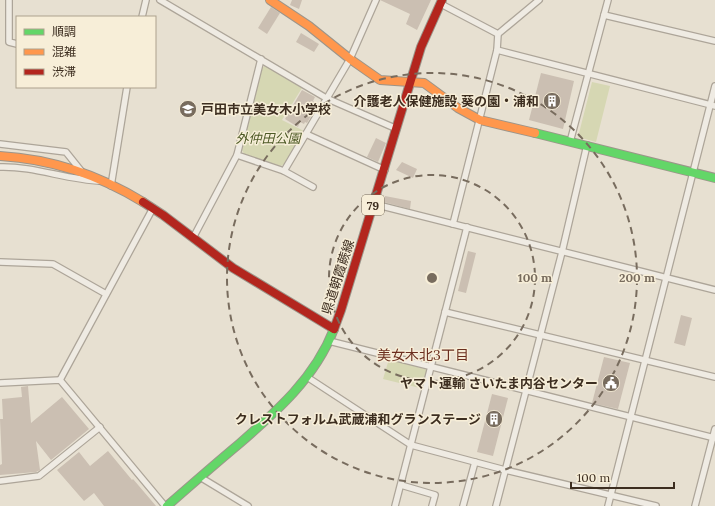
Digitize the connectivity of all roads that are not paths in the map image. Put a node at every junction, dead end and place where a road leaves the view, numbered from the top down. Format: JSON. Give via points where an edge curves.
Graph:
{"nodes":[{"id":1,"x":9,"y":0,"type":"edge"},
{"id":2,"x":146,"y":0,"type":"edge"},
{"id":3,"x":160,"y":0,"type":"edge"},
{"id":4,"x":376,"y":0,"type":"edge"},
{"id":5,"x":539,"y":0,"type":"edge"},
{"id":6,"x":608,"y":0,"type":"edge"},
{"id":7,"x":274,"y":1,"type":"edge"},
{"id":8,"x":441,"y":2,"type":"edge"},
{"id":9,"x":604,"y":15,"type":"junction"},
{"id":10,"x":142,"y":16,"type":"edge"},
{"id":11,"x":498,"y":34,"type":"junction"},
{"id":12,"x":715,"y":41,"type":"edge"},
{"id":13,"x":16,"y":44,"type":"edge"},
{"id":14,"x":497,"y":50,"type":"junction"},
{"id":15,"x":260,"y":59,"type":"junction"},
{"id":16,"x":350,"y":59,"type":"junction"},
{"id":17,"x":587,"y":73,"type":"junction"},
{"id":18,"x":411,"y":81,"type":"junction"},
{"id":19,"x":715,"y":86,"type":"edge"},
{"id":20,"x":127,"y":88,"type":"edge"},
{"id":21,"x":326,"y":98,"type":"junction"},
{"id":22,"x":713,"y":105,"type":"edge"},
{"id":23,"x":480,"y":120,"type":"junction"},
{"id":24,"x":397,"y":129,"type":"junction"},
{"id":25,"x":306,"y":134,"type":"junction"},
{"id":26,"x":570,"y":142,"type":"junction"},
{"id":27,"x":0,"y":144,"type":"edge"},
{"id":28,"x":587,"y":145,"type":"junction"},
{"id":29,"x":237,"y":154,"type":"junction"},
{"id":30,"x":0,"y":156,"type":"edge"},
{"id":31,"x":0,"y":167,"type":"edge"},
{"id":32,"x":385,"y":170,"type":"junction"},
{"id":33,"x":284,"y":171,"type":"junction"},
{"id":34,"x":83,"y":172,"type":"junction"},
{"id":35,"x":693,"y":172,"type":"junction"},
{"id":36,"x":715,"y":178,"type":"edge"},
{"id":37,"x":103,"y":181,"type":"junction"},
{"id":38,"x":111,"y":186,"type":"junction"},
{"id":39,"x":313,"y":187,"type":"dead end"},
{"id":40,"x":374,"y":204,"type":"junction"},
{"id":41,"x":153,"y":208,"type":"junction"},
{"id":42,"x":453,"y":224,"type":"junction"},
{"id":43,"x":467,"y":228,"type":"junction"},
{"id":44,"x":193,"y":238,"type":"junction"},
{"id":45,"x":562,"y":252,"type":"junction"},
{"id":46,"x":0,"y":262,"type":"edge"},
{"id":47,"x":666,"y":278,"type":"junction"},
{"id":48,"x":715,"y":290,"type":"edge"},
{"id":49,"x":106,"y":294,"type":"junction"},
{"id":50,"x":446,"y":312,"type":"junction"},
{"id":51,"x":334,"y":329,"type":"junction"},
{"id":52,"x":540,"y":335,"type":"junction"},
{"id":53,"x":329,"y":341,"type":"junction"},
{"id":54,"x":645,"y":360,"type":"junction"},
{"id":55,"x":432,"y":366,"type":"junction"},
{"id":56,"x":307,"y":377,"type":"junction"},
{"id":57,"x":715,"y":378,"type":"edge"},
{"id":58,"x":60,"y":380,"type":"junction"},
{"id":59,"x":0,"y":383,"type":"edge"},
{"id":60,"x":525,"y":390,"type":"junction"},
{"id":61,"x":631,"y":417,"type":"junction"},
{"id":62,"x":100,"y":428,"type":"junction"},
{"id":63,"x":715,"y":429,"type":"edge"},
{"id":64,"x":714,"y":438,"type":"edge"},
{"id":65,"x":411,"y":445,"type":"junction"},
{"id":66,"x":475,"y":462,"type":"junction"},
{"id":67,"x":505,"y":470,"type":"junction"},
{"id":68,"x":200,"y":477,"type":"junction"},
{"id":69,"x":0,"y":481,"type":"edge"},
{"id":70,"x":401,"y":486,"type":"junction"},
{"id":71,"x":611,"y":495,"type":"junction"},
{"id":72,"x":166,"y":506,"type":"edge"},
{"id":73,"x":248,"y":506,"type":"edge"},
{"id":74,"x":395,"y":506,"type":"edge"},
{"id":75,"x":432,"y":506,"type":"edge"},
{"id":76,"x":463,"y":506,"type":"edge"},
{"id":77,"x":496,"y":506,"type":"edge"},
{"id":78,"x":608,"y":506,"type":"edge"},
{"id":79,"x":656,"y":506,"type":"edge"},
{"id":80,"x":695,"y":506,"type":"edge"}],
"edges":[{"from":1,"to":13,"type":"street","via":[[9,42]]},
{"from":2,"to":10,"type":"street"},
{"from":3,"to":15,"type":"street"},
{"from":4,"to":16,"type":"street"},
{"from":5,"to":11,"type":"street"},
{"from":6,"to":9,"type":"street"},
{"from":7,"to":16,"type":"street"},
{"from":8,"to":11,"type":"street"},
{"from":8,"to":18,"type":"street","name":"県道朝霞蕨線","number":"79","via":[[421,47]]},
{"from":9,"to":12,"type":"street"},
{"from":9,"to":17,"type":"street"},
{"from":11,"to":14,"type":"street"},
{"from":14,"to":17,"type":"street"},
{"from":14,"to":23,"type":"street"},
{"from":15,"to":21,"type":"street"},
{"from":15,"to":29,"type":"street"},
{"from":16,"to":18,"type":"street","via":[[380,80]]},
{"from":16,"to":21,"type":"street"},
{"from":17,"to":22,"type":"street"},
{"from":17,"to":26,"type":"street"},
{"from":18,"to":23,"type":"street","via":[[424,83],[458,108]]},
{"from":18,"to":24,"type":"street","name":"県道朝霞蕨線","number":"79"},
{"from":19,"to":22,"type":"street"},
{"from":20,"to":38,"type":"street"},
{"from":21,"to":24,"type":"street"},
{"from":21,"to":25,"type":"street"},
{"from":22,"to":35,"type":"street"},
{"from":23,"to":26,"type":"street"},
{"from":23,"to":42,"type":"street"},
{"from":24,"to":32,"type":"street","name":"県道朝霞蕨線","number":"79"},
{"from":25,"to":32,"type":"street"},
{"from":25,"to":33,"type":"street"},
{"from":26,"to":28,"type":"street"},
{"from":27,"to":34,"type":"street","via":[[66,152]]},
{"from":28,"to":35,"type":"street"},
{"from":28,"to":45,"type":"street"},
{"from":29,"to":33,"type":"street"},
{"from":29,"to":44,"type":"street"},
{"from":30,"to":34,"type":"street","via":[[21,156],[49,161]]},
{"from":31,"to":37,"type":"street","via":[[30,168],[83,180]]},
{"from":32,"to":40,"type":"street","name":"県道朝霞蕨線","number":"79"},
{"from":33,"to":39,"type":"street"},
{"from":34,"to":37,"type":"street"},
{"from":35,"to":36,"type":"street"},
{"from":35,"to":47,"type":"street"},
{"from":37,"to":38,"type":"street"},
{"from":38,"to":41,"type":"street"},
{"from":40,"to":42,"type":"street"},
{"from":40,"to":51,"type":"street","name":"県道朝霞蕨線","number":"79"},
{"from":41,"to":44,"type":"street"},
{"from":41,"to":49,"type":"street"},
{"from":42,"to":43,"type":"street"},
{"from":43,"to":45,"type":"street"},
{"from":43,"to":50,"type":"street"},
{"from":44,"to":51,"type":"street","via":[[232,267]]},
{"from":45,"to":47,"type":"street"},
{"from":45,"to":52,"type":"street"},
{"from":46,"to":49,"type":"street","via":[[53,264]]},
{"from":47,"to":48,"type":"street"},
{"from":47,"to":54,"type":"street"},
{"from":49,"to":58,"type":"street"},
{"from":50,"to":52,"type":"street"},
{"from":50,"to":55,"type":"street"},
{"from":51,"to":53,"type":"street","name":"県道朝霞蕨線","number":"79"},
{"from":52,"to":54,"type":"street"},
{"from":52,"to":60,"type":"street"},
{"from":53,"to":55,"type":"street"},
{"from":53,"to":56,"type":"street","name":"県道朝霞蕨線","number":"79"},
{"from":54,"to":57,"type":"street"},
{"from":54,"to":61,"type":"street"},
{"from":55,"to":60,"type":"street"},
{"from":55,"to":65,"type":"street"},
{"from":56,"to":65,"type":"street"},
{"from":56,"to":68,"type":"street","name":"県道朝霞蕨線","number":"79","via":[[280,408]]},
{"from":58,"to":59,"type":"street"},
{"from":58,"to":62,"type":"street"},
{"from":60,"to":61,"type":"street"},
{"from":60,"to":67,"type":"street"},
{"from":61,"to":64,"type":"street"},
{"from":61,"to":71,"type":"street"},
{"from":62,"to":69,"type":"street","via":[[39,476]]},
{"from":62,"to":72,"type":"street"},
{"from":63,"to":64,"type":"street"},
{"from":64,"to":80,"type":"street"},
{"from":65,"to":66,"type":"street"},
{"from":65,"to":70,"type":"street"},
{"from":66,"to":67,"type":"street"},
{"from":66,"to":76,"type":"street"},
{"from":67,"to":71,"type":"street"},
{"from":67,"to":77,"type":"street"},
{"from":68,"to":72,"type":"street","name":"県道朝霞蕨線","number":"79"},
{"from":68,"to":73,"type":"street"},
{"from":70,"to":74,"type":"street"},
{"from":70,"to":75,"type":"street","via":[[435,495]]},
{"from":71,"to":78,"type":"street"},
{"from":71,"to":79,"type":"street"}]}
